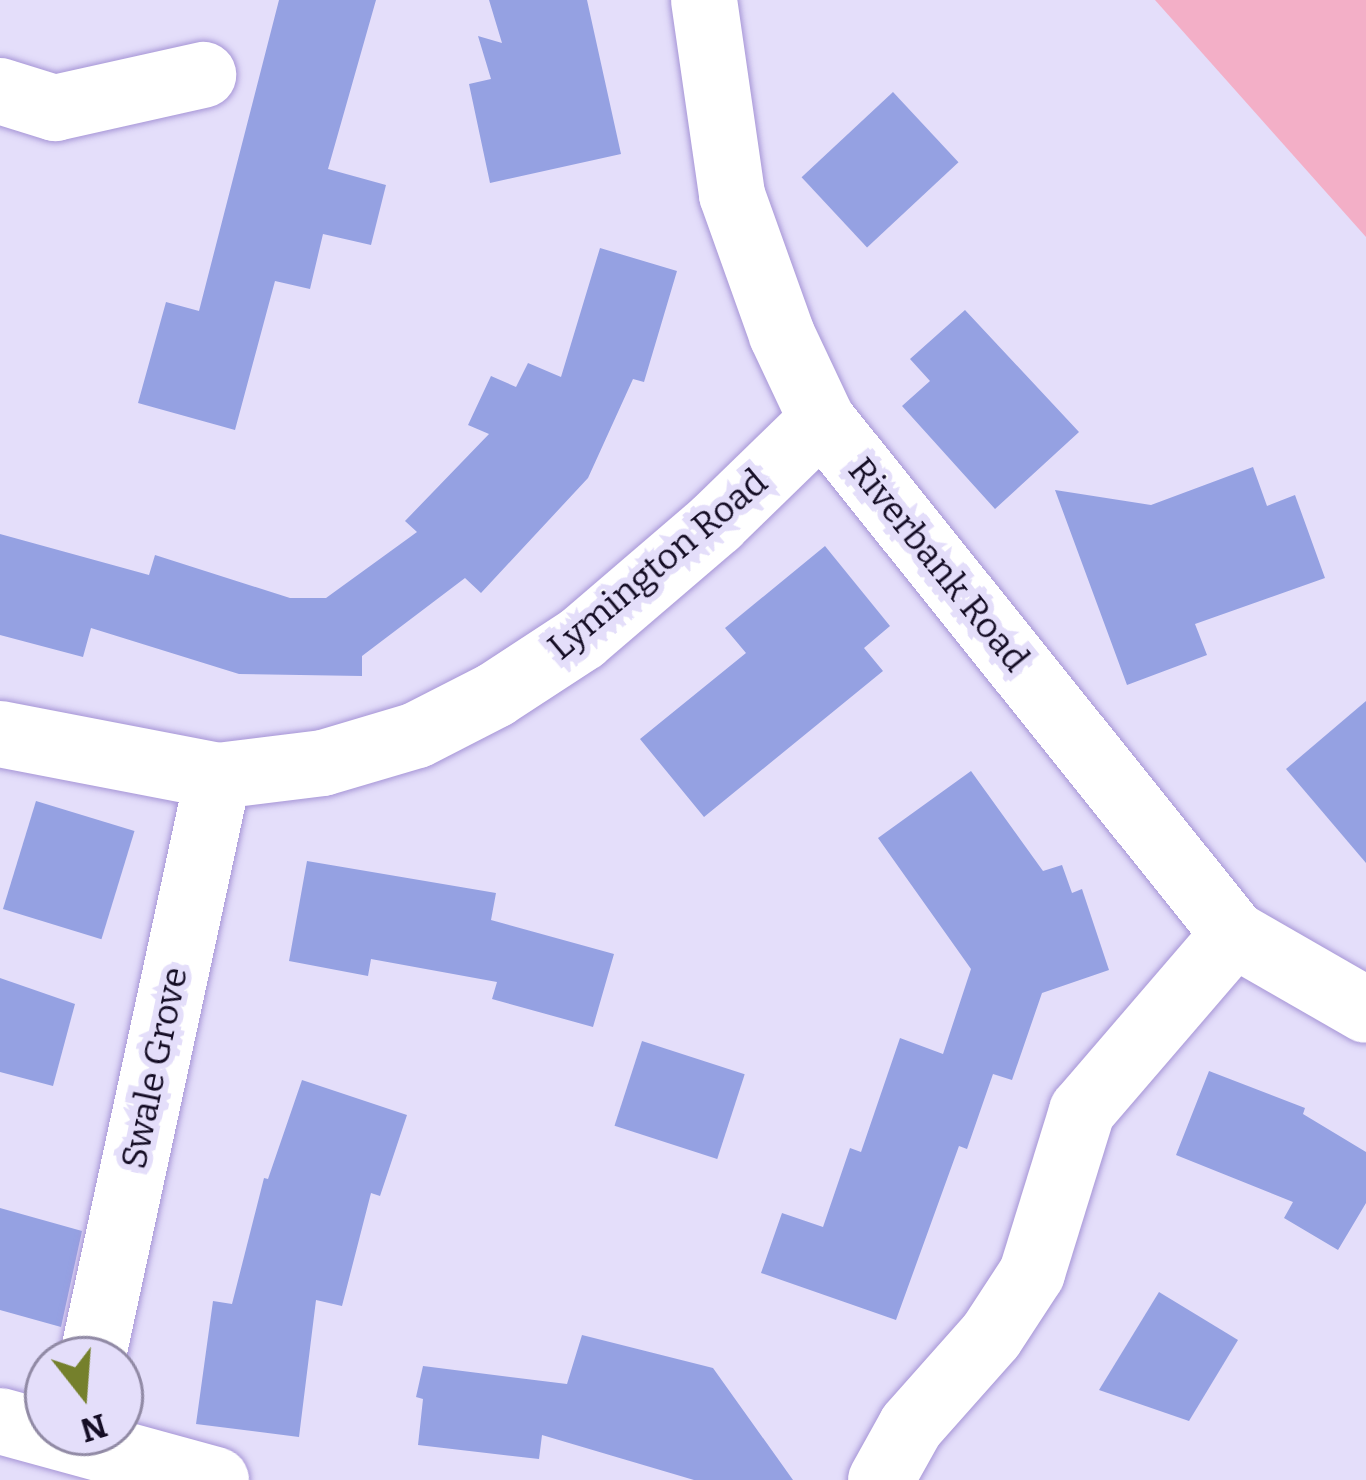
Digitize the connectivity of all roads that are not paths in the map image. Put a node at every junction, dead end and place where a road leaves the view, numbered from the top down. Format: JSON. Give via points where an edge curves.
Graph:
{"nodes":[{"id":1,"x":704,"y":0,"type":"edge"},
{"id":2,"x":203,"y":75,"type":"dead end"},
{"id":3,"x":0,"y":92,"type":"edge"},
{"id":4,"x":822,"y":420,"type":"junction"},
{"id":5,"x":0,"y":734,"type":"edge"},
{"id":6,"x":218,"y":776,"type":"junction"},
{"id":7,"x":1234,"y":934,"type":"junction"},
{"id":8,"x":1366,"y":1010,"type":"edge"},
{"id":9,"x":97,"y":1336,"type":"edge"},
{"id":10,"x":139,"y":1456,"type":"edge"},
{"id":11,"x":216,"y":1480,"type":"edge"},
{"id":12,"x":881,"y":1480,"type":"edge"}],
"edges":[{"from":1,"to":4,"type":"street","name":"Riverbank Road","via":[[732,195]]},
{"from":2,"to":3,"type":"street","via":[[55,108]]},
{"from":4,"to":6,"type":"street","name":"Lymington Road","via":[[598,623],[495,695],[417,735],[323,763]]},
{"from":4,"to":7,"type":"street","name":"Riverbank Road"},
{"from":5,"to":6,"type":"street","name":"Lymington Road"},
{"from":6,"to":9,"type":"street","name":"Swale Grove"},
{"from":7,"to":8,"type":"street","name":"Riverbank Road"},
{"from":7,"to":12,"type":"street","via":[[1082,1111],[1032,1273],[992,1336],[911,1426]]},
{"from":10,"to":11,"type":"street"}]}
